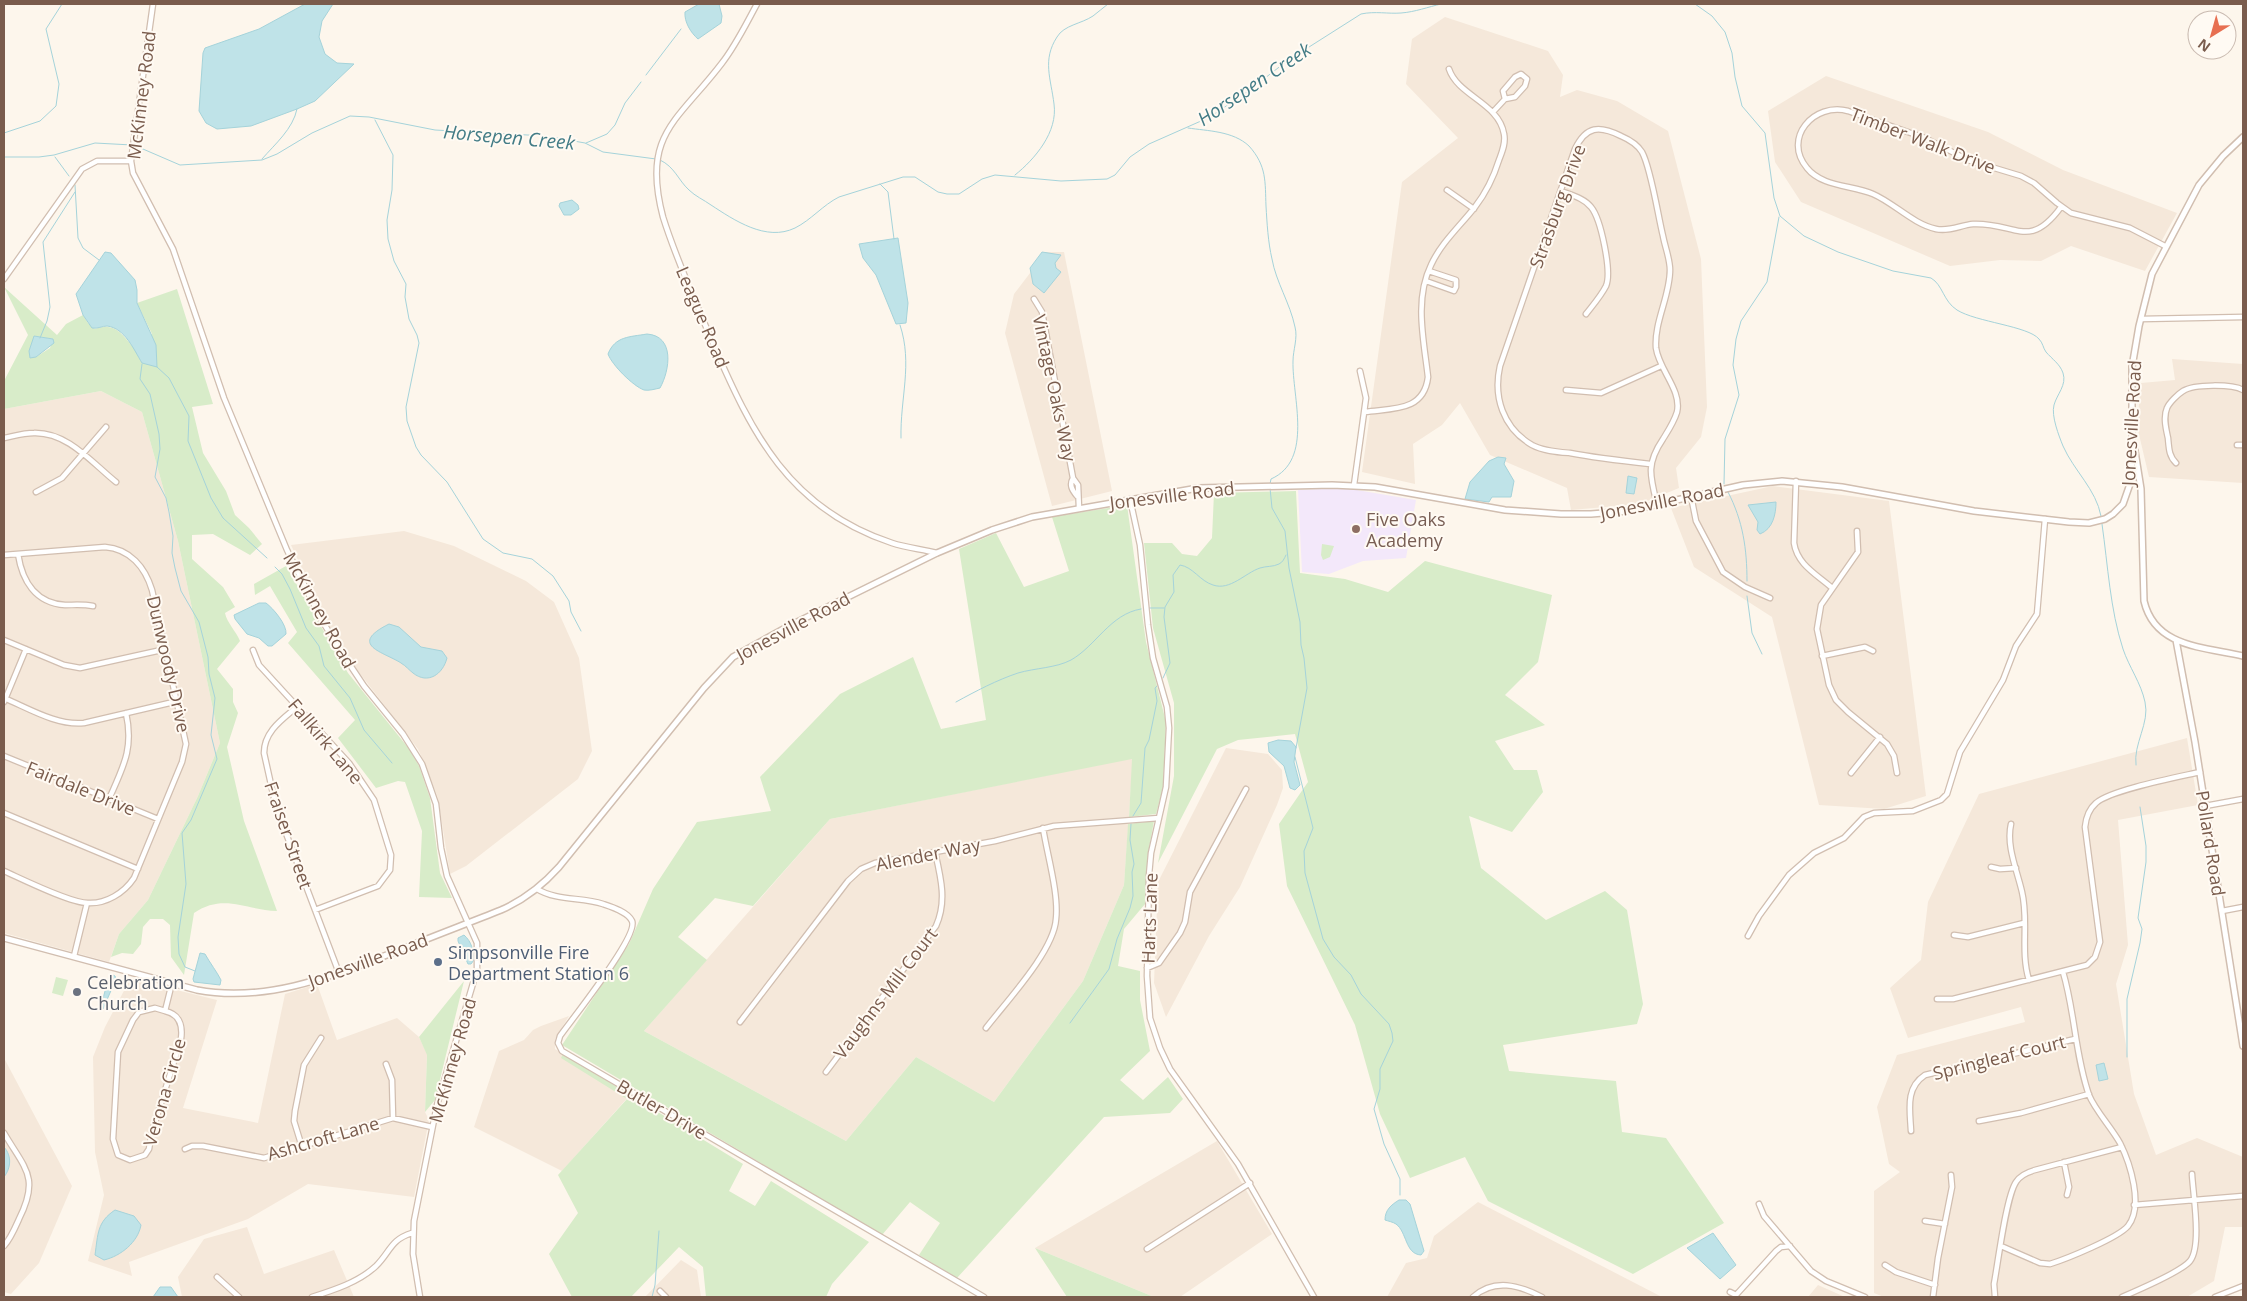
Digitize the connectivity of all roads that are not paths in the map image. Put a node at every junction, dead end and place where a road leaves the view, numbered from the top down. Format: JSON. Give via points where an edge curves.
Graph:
{"nodes":[{"id":1,"x":152,"y":4,"type":"edge"},
{"id":2,"x":757,"y":4,"type":"edge"},
{"id":3,"x":1449,"y":69,"type":"dead end"},
{"id":4,"x":1504,"y":99,"type":"junction"},
{"id":5,"x":1493,"y":112,"type":"junction"},
{"id":6,"x":2243,"y":137,"type":"edge"},
{"id":7,"x":131,"y":161,"type":"junction"},
{"id":8,"x":1447,"y":190,"type":"dead end"},
{"id":9,"x":1561,"y":192,"type":"junction"},
{"id":10,"x":2062,"y":207,"type":"junction"},
{"id":11,"x":1474,"y":209,"type":"junction"},
{"id":12,"x":2165,"y":246,"type":"junction"},
{"id":13,"x":1429,"y":271,"type":"junction"},
{"id":14,"x":4,"y":279,"type":"edge"},
{"id":15,"x":1426,"y":281,"type":"junction"},
{"id":16,"x":1034,"y":299,"type":"dead end"},
{"id":17,"x":1586,"y":314,"type":"dead end"},
{"id":18,"x":2243,"y":317,"type":"edge"},
{"id":19,"x":2141,"y":319,"type":"junction"},
{"id":20,"x":1661,"y":366,"type":"junction"},
{"id":21,"x":1360,"y":371,"type":"dead end"},
{"id":22,"x":1566,"y":390,"type":"dead end"},
{"id":23,"x":2243,"y":390,"type":"edge"},
{"id":24,"x":1365,"y":412,"type":"junction"},
{"id":25,"x":106,"y":427,"type":"dead end"},
{"id":26,"x":2132,"y":437,"type":"junction"},
{"id":27,"x":4,"y":438,"type":"edge"},
{"id":28,"x":2237,"y":445,"type":"dead end"},
{"id":29,"x":2243,"y":445,"type":"edge"},
{"id":30,"x":84,"y":454,"type":"junction"},
{"id":31,"x":2176,"y":463,"type":"dead end"},
{"id":32,"x":1650,"y":464,"type":"junction"},
{"id":33,"x":2131,"y":477,"type":"junction"},
{"id":34,"x":2140,"y":477,"type":"junction"},
{"id":35,"x":116,"y":482,"type":"dead end"},
{"id":36,"x":1796,"y":482,"type":"junction"},
{"id":37,"x":1354,"y":485,"type":"junction"},
{"id":38,"x":36,"y":492,"type":"dead end"},
{"id":39,"x":1691,"y":496,"type":"junction"},
{"id":40,"x":1130,"y":499,"type":"junction"},
{"id":41,"x":1657,"y":504,"type":"junction"},
{"id":42,"x":1079,"y":508,"type":"junction"},
{"id":43,"x":2045,"y":519,"type":"junction"},
{"id":44,"x":1857,"y":531,"type":"dead end"},
{"id":45,"x":937,"y":553,"type":"junction"},
{"id":46,"x":18,"y":554,"type":"junction"},
{"id":47,"x":4,"y":555,"type":"edge"},
{"id":48,"x":1832,"y":587,"type":"junction"},
{"id":49,"x":1770,"y":598,"type":"dead end"},
{"id":50,"x":93,"y":606,"type":"dead end"},
{"id":51,"x":4,"y":640,"type":"edge"},
{"id":52,"x":2176,"y":640,"type":"junction"},
{"id":53,"x":26,"y":649,"type":"junction"},
{"id":54,"x":166,"y":649,"type":"junction"},
{"id":55,"x":254,"y":650,"type":"dead end"},
{"id":56,"x":1873,"y":651,"type":"dead end"},
{"id":57,"x":1822,"y":656,"type":"junction"},
{"id":58,"x":2243,"y":656,"type":"edge"},
{"id":59,"x":4,"y":700,"type":"edge"},
{"id":60,"x":178,"y":701,"type":"junction"},
{"id":61,"x":298,"y":706,"type":"junction"},
{"id":62,"x":126,"y":713,"type":"junction"},
{"id":63,"x":1880,"y":737,"type":"junction"},
{"id":64,"x":4,"y":756,"type":"edge"},
{"id":65,"x":2200,"y":772,"type":"junction"},
{"id":66,"x":1851,"y":773,"type":"dead end"},
{"id":67,"x":1897,"y":773,"type":"dead end"},
{"id":68,"x":1246,"y":788,"type":"dead end"},
{"id":69,"x":109,"y":799,"type":"junction"},
{"id":70,"x":2243,"y":799,"type":"edge"},
{"id":71,"x":2205,"y":806,"type":"junction"},
{"id":72,"x":4,"y":813,"type":"edge"},
{"id":73,"x":1159,"y":818,"type":"junction"},
{"id":74,"x":158,"y":819,"type":"junction"},
{"id":75,"x":2011,"y":824,"type":"dead end"},
{"id":76,"x":1043,"y":828,"type":"junction"},
{"id":77,"x":935,"y":852,"type":"junction"},
{"id":78,"x":1991,"y":867,"type":"dead end"},
{"id":79,"x":2016,"y":868,"type":"junction"},
{"id":80,"x":138,"y":869,"type":"junction"},
{"id":81,"x":4,"y":871,"type":"edge"},
{"id":82,"x":536,"y":889,"type":"junction"},
{"id":83,"x":87,"y":903,"type":"junction"},
{"id":84,"x":2243,"y":907,"type":"edge"},
{"id":85,"x":315,"y":910,"type":"junction"},
{"id":86,"x":2222,"y":912,"type":"junction"},
{"id":87,"x":469,"y":922,"type":"junction"},
{"id":88,"x":2024,"y":923,"type":"junction"},
{"id":89,"x":1954,"y":935,"type":"dead end"},
{"id":90,"x":1748,"y":936,"type":"dead end"},
{"id":91,"x":4,"y":938,"type":"edge"},
{"id":92,"x":74,"y":956,"type":"junction"},
{"id":93,"x":1147,"y":968,"type":"junction"},
{"id":94,"x":2063,"y":972,"type":"junction"},
{"id":95,"x":339,"y":973,"type":"junction"},
{"id":96,"x":2029,"y":980,"type":"junction"},
{"id":97,"x":172,"y":983,"type":"junction"},
{"id":98,"x":1937,"y":999,"type":"dead end"},
{"id":99,"x":165,"y":1011,"type":"junction"},
{"id":100,"x":740,"y":1022,"type":"dead end"},
{"id":101,"x":986,"y":1028,"type":"dead end"},
{"id":102,"x":321,"y":1038,"type":"dead end"},
{"id":103,"x":2075,"y":1039,"type":"junction"},
{"id":104,"x":2243,"y":1046,"type":"edge"},
{"id":105,"x":386,"y":1064,"type":"dead end"},
{"id":106,"x":826,"y":1072,"type":"dead end"},
{"id":107,"x":2089,"y":1094,"type":"junction"},
{"id":108,"x":393,"y":1118,"type":"junction"},
{"id":109,"x":1979,"y":1121,"type":"dead end"},
{"id":110,"x":432,"y":1128,"type":"junction"},
{"id":111,"x":1911,"y":1131,"type":"dead end"},
{"id":112,"x":4,"y":1133,"type":"edge"},
{"id":113,"x":2122,"y":1147,"type":"junction"},
{"id":114,"x":302,"y":1148,"type":"junction"},
{"id":115,"x":185,"y":1149,"type":"dead end"},
{"id":116,"x":2064,"y":1162,"type":"junction"},
{"id":117,"x":2192,"y":1174,"type":"dead end"},
{"id":118,"x":1951,"y":1175,"type":"dead end"},
{"id":119,"x":1250,"y":1183,"type":"junction"},
{"id":120,"x":2067,"y":1195,"type":"dead end"},
{"id":121,"x":2243,"y":1196,"type":"edge"},
{"id":122,"x":2194,"y":1200,"type":"junction"},
{"id":123,"x":1759,"y":1204,"type":"dead end"},
{"id":124,"x":2134,"y":1205,"type":"junction"},
{"id":125,"x":1925,"y":1221,"type":"dead end"},
{"id":126,"x":1945,"y":1224,"type":"junction"},
{"id":127,"x":412,"y":1233,"type":"junction"},
{"id":128,"x":4,"y":1246,"type":"edge"},
{"id":129,"x":1790,"y":1246,"type":"junction"},
{"id":130,"x":2002,"y":1246,"type":"junction"},
{"id":131,"x":1147,"y":1249,"type":"dead end"},
{"id":132,"x":1885,"y":1265,"type":"dead end"},
{"id":133,"x":217,"y":1277,"type":"dead end"},
{"id":134,"x":1935,"y":1285,"type":"junction"},
{"id":135,"x":2243,"y":1286,"type":"edge"},
{"id":136,"x":660,"y":1291,"type":"dead end"},
{"id":137,"x":1730,"y":1292,"type":"dead end"},
{"id":138,"x":239,"y":1297,"type":"edge"},
{"id":139,"x":312,"y":1297,"type":"edge"},
{"id":140,"x":420,"y":1297,"type":"edge"},
{"id":141,"x":666,"y":1297,"type":"edge"},
{"id":142,"x":984,"y":1297,"type":"edge"},
{"id":143,"x":1314,"y":1297,"type":"edge"},
{"id":144,"x":1472,"y":1297,"type":"edge"},
{"id":145,"x":1542,"y":1297,"type":"edge"},
{"id":146,"x":1865,"y":1297,"type":"edge"},
{"id":147,"x":1933,"y":1297,"type":"edge"},
{"id":148,"x":1995,"y":1297,"type":"edge"},
{"id":149,"x":2122,"y":1297,"type":"edge"},
{"id":150,"x":2215,"y":1297,"type":"edge"}],
"edges":[{"from":1,"to":7,"type":"street","name":"McKinney Road"},
{"from":2,"to":45,"type":"street","name":"League Road","via":[[723,62],[671,122],[663,138],[657,167],[660,206],[673,246],[750,422],[771,457],[792,482],[843,520],[891,543]]},
{"from":3,"to":5,"type":"street","via":[[1452,78]]},
{"from":4,"to":4,"type":"street","via":[[1515,97],[1527,79],[1521,74],[1515,77],[1503,91]]},
{"from":4,"to":5,"type":"street"},
{"from":5,"to":11,"type":"street","via":[[1504,135],[1503,149],[1497,168]]},
{"from":6,"to":12,"type":"street","name":"Jonesville Road","via":[[2199,185]]},
{"from":7,"to":14,"type":"street","via":[[97,162],[82,168]]},
{"from":7,"to":87,"type":"street","name":"McKinney Road","via":[[136,180],[174,252],[224,398],[287,550],[342,653],[422,764],[436,804],[447,876]]},
{"from":8,"to":11,"type":"street"},
{"from":9,"to":17,"type":"street","via":[[1590,206],[1604,245],[1609,272],[1607,284]]},
{"from":9,"to":20,"type":"street","name":"Strasburg Drive","via":[[1580,138],[1590,131],[1608,129],[1626,138],[1642,153],[1670,269],[1656,340]]},
{"from":9,"to":32,"type":"street","name":"Strasburg Drive","via":[[1500,366],[1496,383],[1498,402],[1513,429],[1532,445]]},
{"from":10,"to":10,"type":"street","name":"Timber Walk Drive","via":[[2021,176],[1976,163],[1925,138],[1842,109],[1815,114],[1800,135],[1800,157],[1806,168],[1819,178],[1872,194],[1936,229],[1972,224],[2032,232],[2052,220]]},
{"from":10,"to":12,"type":"street","name":"Timber Walk Drive","via":[[2078,216],[2130,228]]},
{"from":11,"to":13,"type":"street","via":[[1440,250]]},
{"from":12,"to":19,"type":"street","name":"Jonesville Road","via":[[2150,280]]},
{"from":13,"to":15,"type":"street"},
{"from":13,"to":15,"type":"street","via":[[1456,280],[1456,288],[1454,291],[1444,289]]},
{"from":15,"to":24,"type":"street","via":[[1420,307],[1427,387],[1418,401],[1411,405]]},
{"from":16,"to":42,"type":"street","name":"Vintage Oaks Way","via":[[1042,312],[1078,485]]},
{"from":18,"to":19,"type":"street"},
{"from":19,"to":26,"type":"street","name":"Jonesville Road","via":[[2132,367]]},
{"from":20,"to":22,"type":"street","via":[[1601,393]]},
{"from":20,"to":32,"type":"street","name":"Strasburg Drive","via":[[1675,394],[1677,412]]},
{"from":21,"to":24,"type":"street","via":[[1365,390]]},
{"from":23,"to":31,"type":"street","via":[[2200,387],[2183,390],[2176,397],[2167,408],[2165,420],[2170,457]]},
{"from":24,"to":37,"type":"street"},
{"from":25,"to":30,"type":"street"},
{"from":26,"to":33,"type":"street","name":"Jonesville Road"},
{"from":26,"to":34,"type":"street"},
{"from":27,"to":30,"type":"street","via":[[27,433],[45,434],[65,441]]},
{"from":28,"to":29,"type":"street"},
{"from":30,"to":35,"type":"street"},
{"from":30,"to":38,"type":"street","via":[[60,480]]},
{"from":32,"to":41,"type":"street"},
{"from":33,"to":34,"type":"street"},
{"from":33,"to":43,"type":"street","name":"Jonesville Road","via":[[2122,504],[2109,517],[2089,523]]},
{"from":34,"to":52,"type":"street","via":[[2144,601],[2155,626]]},
{"from":36,"to":39,"type":"street","name":"Jonesville Road","via":[[1762,482]]},
{"from":36,"to":43,"type":"street","name":"Jonesville Road","via":[[1850,488],[1953,508]]},
{"from":36,"to":48,"type":"street","via":[[1795,552]]},
{"from":37,"to":40,"type":"street","name":"Jonesville Road","via":[[1198,488]]},
{"from":37,"to":41,"type":"street","name":"Jonesville Road","via":[[1478,507],[1554,514],[1608,513]]},
{"from":39,"to":41,"type":"street","name":"Jonesville Road"},
{"from":39,"to":49,"type":"street","via":[[1696,521],[1722,572]]},
{"from":40,"to":42,"type":"street","name":"Jonesville Road"},
{"from":40,"to":73,"type":"street","name":"Harts Lane","via":[[1140,545],[1153,658],[1168,716],[1168,769]]},
{"from":42,"to":45,"type":"street","name":"Jonesville Road","via":[[1014,522]]},
{"from":43,"to":90,"type":"street","via":[[2037,614],[2016,646],[2003,680],[1960,752],[1947,794],[1941,800],[1913,811],[1864,817],[1844,838],[1814,853],[1789,875]]},
{"from":44,"to":48,"type":"street","via":[[1858,552]]},
{"from":45,"to":82,"type":"street","name":"Jonesville Road","via":[[733,657],[704,688],[559,867]]},
{"from":46,"to":47,"type":"street","name":"Dunwoody Drive"},
{"from":46,"to":50,"type":"street","via":[[25,581],[40,597],[58,604]]},
{"from":46,"to":54,"type":"street","name":"Dunwoody Drive","via":[[104,547],[130,556],[142,566],[149,579]]},
{"from":48,"to":57,"type":"street","via":[[1818,612],[1817,630]]},
{"from":51,"to":53,"type":"street"},
{"from":52,"to":58,"type":"street"},
{"from":52,"to":65,"type":"street","name":"Pollard Road"},
{"from":53,"to":54,"type":"street","via":[[80,668]]},
{"from":53,"to":59,"type":"street"},
{"from":54,"to":60,"type":"street","name":"Dunwoody Drive"},
{"from":55,"to":61,"type":"street","name":"Fallkirk Lane","via":[[259,665]]},
{"from":56,"to":57,"type":"street","via":[[1865,647]]},
{"from":57,"to":63,"type":"street","via":[[1836,700]]},
{"from":59,"to":62,"type":"street","via":[[68,723],[84,723]]},
{"from":60,"to":62,"type":"street"},
{"from":60,"to":74,"type":"street","name":"Dunwoody Drive","via":[[186,750]]},
{"from":61,"to":85,"type":"street","name":"Fraiser Street","via":[[269,733],[264,753],[276,808]]},
{"from":61,"to":85,"type":"street","name":"Fallkirk Lane","via":[[348,760],[372,797],[391,858],[388,874],[378,886]]},
{"from":62,"to":69,"type":"street","via":[[129,747]]},
{"from":63,"to":66,"type":"street"},
{"from":63,"to":67,"type":"street","via":[[1894,756]]},
{"from":64,"to":69,"type":"street","name":"Fairdale Drive"},
{"from":65,"to":71,"type":"street","name":"Pollard Road"},
{"from":65,"to":94,"type":"street","via":[[2104,797],[2090,810],[2085,827],[2100,942],[2095,957],[2087,965]]},
{"from":68,"to":93,"type":"street","via":[[1190,892],[1180,933],[1159,963]]},
{"from":69,"to":74,"type":"street","name":"Fairdale Drive"},
{"from":70,"to":71,"type":"street"},
{"from":71,"to":86,"type":"street","name":"Pollard Road"},
{"from":72,"to":80,"type":"street"},
{"from":73,"to":76,"type":"street","name":"Alender Way"},
{"from":73,"to":93,"type":"street","name":"Harts Lane","via":[[1149,875]]},
{"from":74,"to":80,"type":"street","name":"Dunwoody Drive"},
{"from":75,"to":79,"type":"street","via":[[2009,838]]},
{"from":76,"to":77,"type":"street","name":"Alender Way"},
{"from":76,"to":101,"type":"street","via":[[1056,910],[1054,932]]},
{"from":77,"to":100,"type":"street","name":"Alender Way","via":[[875,863],[856,873]]},
{"from":77,"to":106,"type":"street","name":"Vaughns Mill Court","via":[[943,900],[936,926]]},
{"from":78,"to":79,"type":"street","via":[[2000,870]]},
{"from":79,"to":88,"type":"street","via":[[2024,905]]},
{"from":80,"to":83,"type":"street","name":"Dunwoody Drive","via":[[123,891],[104,900]]},
{"from":81,"to":83,"type":"street"},
{"from":82,"to":87,"type":"street","name":"Jonesville Road","via":[[511,905]]},
{"from":82,"to":142,"type":"street","name":"Butler Drive","via":[[554,896],[605,905],[629,917],[633,924],[630,936],[612,965],[560,1036],[558,1043],[562,1051]]},
{"from":83,"to":92,"type":"street"},
{"from":84,"to":86,"type":"street"},
{"from":85,"to":95,"type":"street","name":"Fraiser Street"},
{"from":86,"to":104,"type":"street","name":"Pollard Road"},
{"from":87,"to":95,"type":"street","name":"Jonesville Road"},
{"from":87,"to":110,"type":"street","name":"McKinney Road","via":[[478,948],[477,970],[449,1058]]},
{"from":88,"to":89,"type":"street","via":[[1968,937]]},
{"from":88,"to":96,"type":"street","via":[[2024,953]]},
{"from":91,"to":92,"type":"street","name":"Jonesville Road"},
{"from":92,"to":97,"type":"street","name":"Jonesville Road"},
{"from":93,"to":119,"type":"street","name":"Harts Lane","via":[[1150,1018],[1164,1057]]},
{"from":94,"to":96,"type":"street"},
{"from":94,"to":103,"type":"street"},
{"from":95,"to":97,"type":"street","name":"Jonesville Road","via":[[299,986],[257,993],[208,992]]},
{"from":96,"to":98,"type":"street","via":[[1954,999]]},
{"from":97,"to":99,"type":"street","name":"Verona Circle"},
{"from":99,"to":99,"type":"street","name":"Verona Circle","via":[[180,1020],[181,1039],[149,1149],[145,1155],[130,1160],[118,1155],[112,1139],[118,1052],[139,1012],[156,1008]]},
{"from":102,"to":114,"type":"street","via":[[304,1065],[295,1111],[294,1122]]},
{"from":103,"to":107,"type":"street"},
{"from":103,"to":111,"type":"street","name":"Springleaf Court","via":[[1925,1075],[1915,1084],[1910,1095]]},
{"from":105,"to":108,"type":"street","via":[[392,1080]]},
{"from":107,"to":109,"type":"street"},
{"from":107,"to":113,"type":"street"},
{"from":108,"to":110,"type":"street","name":"Ashcroft Lane"},
{"from":108,"to":114,"type":"street","name":"Ashcroft Lane"},
{"from":110,"to":127,"type":"street","name":"McKinney Road"},
{"from":112,"to":128,"type":"street","via":[[26,1170],[31,1186],[27,1203]]},
{"from":113,"to":116,"type":"street"},
{"from":113,"to":124,"type":"street","via":[[2134,1181]]},
{"from":114,"to":115,"type":"street","name":"Ashcroft Lane","via":[[264,1158],[203,1146]]},
{"from":116,"to":120,"type":"street"},
{"from":116,"to":130,"type":"street","via":[[2026,1173],[2016,1181],[2010,1196]]},
{"from":117,"to":122,"type":"street"},
{"from":118,"to":126,"type":"street"},
{"from":119,"to":131,"type":"street"},
{"from":119,"to":143,"type":"street","name":"Harts Lane"},
{"from":121,"to":122,"type":"street"},
{"from":122,"to":124,"type":"street"},
{"from":122,"to":149,"type":"street","via":[[2196,1242],[2190,1261]]},
{"from":123,"to":129,"type":"street","via":[[1764,1216]]},
{"from":124,"to":130,"type":"street","via":[[2126,1228],[2050,1264],[2040,1263]]},
{"from":125,"to":126,"type":"street"},
{"from":126,"to":134,"type":"street"},
{"from":127,"to":139,"type":"street","via":[[399,1237],[375,1266],[352,1282]]},
{"from":127,"to":140,"type":"street","name":"McKinney Road"},
{"from":129,"to":137,"type":"street","via":[[1776,1251],[1736,1295]]},
{"from":129,"to":146,"type":"street","via":[[1805,1266],[1818,1276]]},
{"from":130,"to":148,"type":"street"},
{"from":132,"to":134,"type":"street"},
{"from":133,"to":138,"type":"street"},
{"from":134,"to":147,"type":"street"},
{"from":135,"to":150,"type":"street"},
{"from":136,"to":141,"type":"street"},
{"from":144,"to":145,"type":"street","via":[[1492,1286],[1509,1285]]}]}
